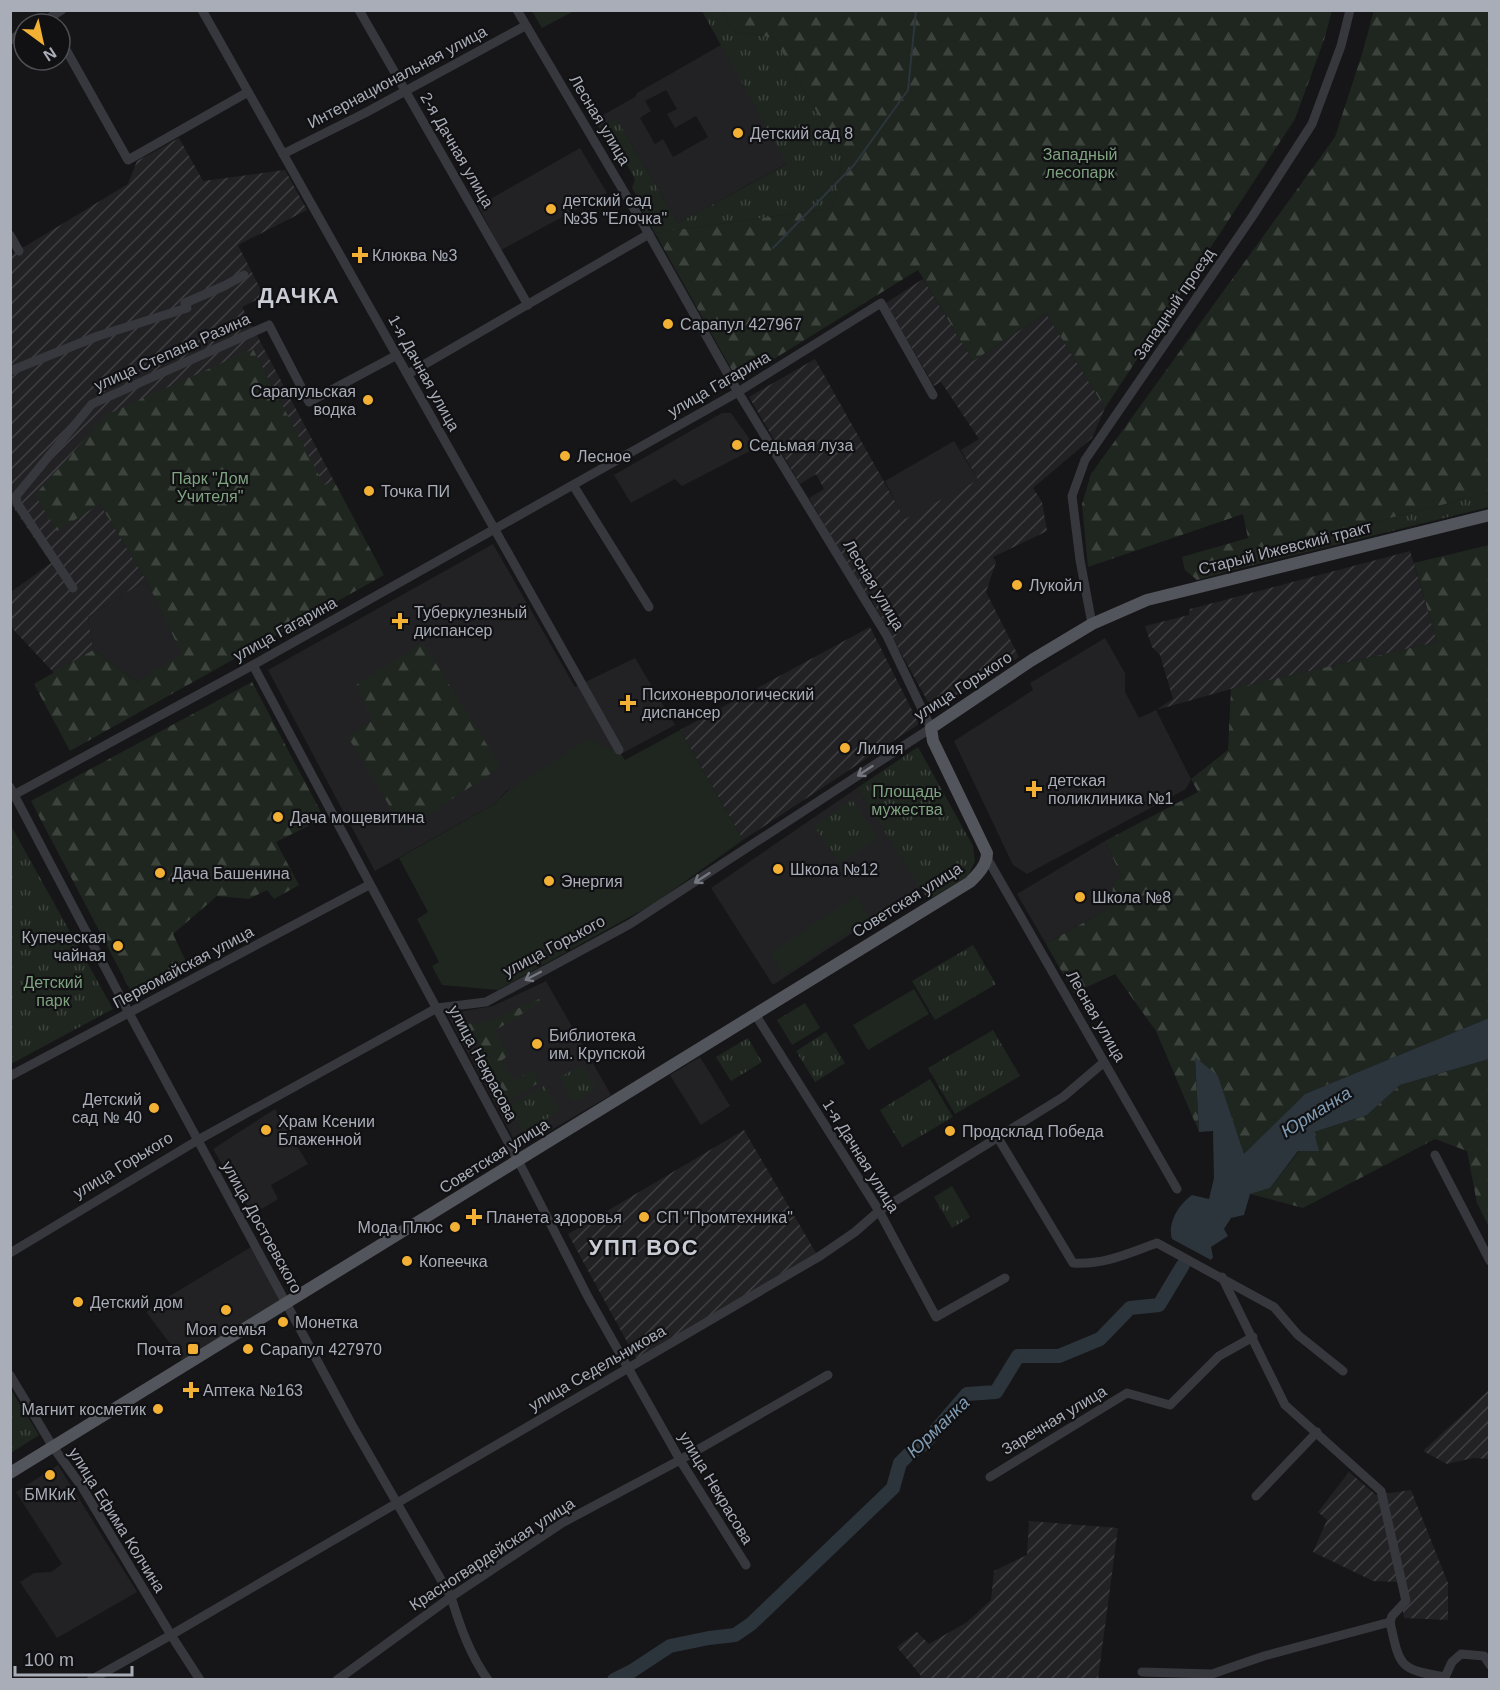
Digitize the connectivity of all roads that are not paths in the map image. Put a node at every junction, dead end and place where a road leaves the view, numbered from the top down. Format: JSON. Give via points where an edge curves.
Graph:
{"nodes":[{"id":1,"x":202,"y":10,"type":"edge"},
{"id":2,"x":359,"y":10,"type":"edge"},
{"id":3,"x":518,"y":10,"type":"edge"},
{"id":4,"x":1350,"y":10,"type":"edge"},
{"id":5,"x":525,"y":26,"type":"junction"},
{"id":6,"x":72,"y":60,"type":"edge"},
{"id":7,"x":248,"y":92,"type":"junction"},
{"id":8,"x":406,"y":92,"type":"junction"},
{"id":9,"x":283,"y":154,"type":"junction"},
{"id":10,"x":10,"y":234,"type":"edge"},
{"id":11,"x":649,"y":234,"type":"junction"},
{"id":12,"x":20,"y":251,"type":"dead end"},
{"id":13,"x":244,"y":275,"type":"dead end"},
{"id":14,"x":528,"y":305,"type":"junction"},
{"id":15,"x":397,"y":355,"type":"junction"},
{"id":16,"x":10,"y":371,"type":"edge"},
{"id":17,"x":408,"y":374,"type":"junction"},
{"id":18,"x":738,"y":392,"type":"junction"},
{"id":19,"x":933,"y":395,"type":"dead end"},
{"id":20,"x":573,"y":485,"type":"junction"},
{"id":21,"x":1490,"y":515,"type":"edge"},
{"id":22,"x":495,"y":529,"type":"junction"},
{"id":23,"x":73,"y":588,"type":"dead end"},
{"id":24,"x":649,"y":607,"type":"dead end"},
{"id":25,"x":1092,"y":624,"type":"junction"},
{"id":26,"x":253,"y":665,"type":"junction"},
{"id":27,"x":931,"y":728,"type":"junction"},
{"id":28,"x":619,"y":750,"type":"dead end"},
{"id":29,"x":12,"y":793,"type":"edge"},
{"id":30,"x":987,"y":858,"type":"junction"},
{"id":31,"x":369,"y":885,"type":"junction"},
{"id":32,"x":437,"y":1008,"type":"junction"},
{"id":33,"x":129,"y":1013,"type":"junction"},
{"id":34,"x":754,"y":1014,"type":"junction"},
{"id":35,"x":1103,"y":1063,"type":"junction"},
{"id":36,"x":10,"y":1076,"type":"edge"},
{"id":37,"x":998,"y":1138,"type":"junction"},
{"id":38,"x":198,"y":1140,"type":"junction"},
{"id":39,"x":1434,"y":1155,"type":"dead end"},
{"id":40,"x":518,"y":1160,"type":"junction"},
{"id":41,"x":1177,"y":1189,"type":"dead end"},
{"id":42,"x":879,"y":1211,"type":"junction"},
{"id":43,"x":10,"y":1253,"type":"edge"},
{"id":44,"x":1489,"y":1259,"type":"edge"},
{"id":45,"x":1222,"y":1277,"type":"junction"},
{"id":46,"x":1005,"y":1278,"type":"dead end"},
{"id":47,"x":287,"y":1303,"type":"junction"},
{"id":48,"x":1253,"y":1337,"type":"junction"},
{"id":49,"x":627,"y":1368,"type":"junction"},
{"id":50,"x":1343,"y":1371,"type":"dead end"},
{"id":51,"x":10,"y":1375,"type":"edge"},
{"id":52,"x":828,"y":1375,"type":"dead end"},
{"id":53,"x":1317,"y":1432,"type":"junction"},
{"id":54,"x":53,"y":1447,"type":"junction"},
{"id":55,"x":680,"y":1460,"type":"junction"},
{"id":56,"x":10,"y":1473,"type":"edge"},
{"id":57,"x":990,"y":1477,"type":"dead end"},
{"id":58,"x":1256,"y":1496,"type":"dead end"},
{"id":59,"x":396,"y":1504,"type":"junction"},
{"id":60,"x":746,"y":1565,"type":"dead end"},
{"id":61,"x":451,"y":1597,"type":"junction"},
{"id":62,"x":1390,"y":1622,"type":"junction"},
{"id":63,"x":171,"y":1635,"type":"junction"},
{"id":64,"x":1490,"y":1665,"type":"edge"},
{"id":65,"x":1142,"y":1672,"type":"dead end"},
{"id":66,"x":1445,"y":1678,"type":"edge"},
{"id":67,"x":91,"y":1680,"type":"edge"},
{"id":68,"x":200,"y":1680,"type":"edge"},
{"id":69,"x":337,"y":1680,"type":"edge"},
{"id":70,"x":488,"y":1680,"type":"edge"}],
"edges":[{"from":1,"to":7,"type":"street","name":"1-я Дачная улица"},
{"from":2,"to":8,"type":"street","name":"2-я Дачная улица"},
{"from":3,"to":5,"type":"street","name":"Лесная улица"},
{"from":4,"to":25,"type":"street","name":"Западный проезд","via":[[1312,124],[1085,460],[1072,496]]},
{"from":5,"to":8,"type":"street","name":"Интернациональная улица"},
{"from":5,"to":11,"type":"street","name":"Лесная улица"},
{"from":6,"to":7,"type":"street","via":[[128,160]]},
{"from":7,"to":9,"type":"street","name":"1-я Дачная улица"},
{"from":8,"to":9,"type":"street","name":"Интернациональная улица"},
{"from":8,"to":14,"type":"street","name":"2-я Дачная улица"},
{"from":9,"to":15,"type":"street","name":"1-я Дачная улица"},
{"from":10,"to":12,"type":"street"},
{"from":11,"to":14,"type":"street"},
{"from":11,"to":18,"type":"street","name":"Лесная улица"},
{"from":13,"to":16,"type":"street","via":[[185,303],[187,308],[98,336]]},
{"from":14,"to":17,"type":"street"},
{"from":15,"to":17,"type":"street","name":"1-я Дачная улица"},
{"from":15,"to":23,"type":"street","name":"улица Степана Разина","via":[[309,402],[269,326],[92,404],[16,496]]},
{"from":17,"to":22,"type":"street","name":"1-я Дачная улица"},
{"from":18,"to":19,"type":"street","name":"улица Гагарина","via":[[881,303]]},
{"from":18,"to":20,"type":"street","name":"улица Гагарина"},
{"from":18,"to":27,"type":"street","name":"Лесная улица","via":[[887,636]]},
{"from":20,"to":22,"type":"street","name":"улица Гагарина"},
{"from":20,"to":24,"type":"street"},
{"from":21,"to":25,"type":"main road","name":"Старый Ижевский тракт","via":[[1147,600]]},
{"from":22,"to":26,"type":"street","name":"улица Гагарина"},
{"from":22,"to":28,"type":"street","name":"1-я Дачная улица"},
{"from":25,"to":27,"type":"main road","name":"улица Горького"},
{"from":26,"to":29,"type":"street","name":"улица Гагарина"},
{"from":26,"to":31,"type":"street","name":"улица Некрасова"},
{"from":27,"to":30,"type":"main road","name":"Лесная улица","via":[[933,741]]},
{"from":27,"to":32,"type":"street","name":"улица Горького","one_way":true,"via":[[630,924],[486,1002]]},
{"from":29,"to":33,"type":"street","name":"улица Достоевского"},
{"from":30,"to":34,"type":"main road","name":"Советская улица","via":[[970,882]]},
{"from":30,"to":35,"type":"street","name":"Лесная улица"},
{"from":31,"to":32,"type":"street","name":"улица Некрасова"},
{"from":31,"to":33,"type":"street","name":"Первомайская улица"},
{"from":32,"to":38,"type":"street","name":"улица Горького"},
{"from":32,"to":40,"type":"street","name":"улица Некрасова"},
{"from":33,"to":36,"type":"street","name":"Первомайская улица"},
{"from":33,"to":38,"type":"street","name":"улица Достоевского"},
{"from":34,"to":40,"type":"main road","name":"Советская улица"},
{"from":34,"to":42,"type":"street","name":"1-я Дачная улица"},
{"from":35,"to":37,"type":"street","name":"улица Седельникова","via":[[1063,1097]]},
{"from":35,"to":41,"type":"street","name":"Лесная улица"},
{"from":37,"to":42,"type":"street","name":"улица Седельникова"},
{"from":37,"to":45,"type":"street","via":[[1073,1263],[1114,1259],[1157,1243]]},
{"from":38,"to":43,"type":"street","name":"улица Горького"},
{"from":38,"to":47,"type":"street","name":"улица Достоевского"},
{"from":39,"to":44,"type":"street"},
{"from":40,"to":47,"type":"main road","name":"Советская улица"},
{"from":40,"to":49,"type":"street","name":"улица Некрасова"},
{"from":42,"to":46,"type":"street","name":"1-я Дачная улица","via":[[936,1317]]},
{"from":42,"to":49,"type":"street","name":"улица Седельникова","via":[[820,1256]]},
{"from":45,"to":48,"type":"street"},
{"from":45,"to":50,"type":"street","via":[[1275,1308],[1298,1335]]},
{"from":47,"to":54,"type":"main road","name":"Советская улица"},
{"from":47,"to":59,"type":"street","name":"улица Достоевского"},
{"from":48,"to":53,"type":"street","via":[[1285,1404]]},
{"from":48,"to":57,"type":"street","name":"Заречная улица","via":[[1219,1356],[1170,1405],[1127,1393]]},
{"from":49,"to":55,"type":"street","name":"улица Некрасова"},
{"from":49,"to":59,"type":"street","name":"улица Седельникова"},
{"from":51,"to":54,"type":"street","name":"улица Ефима Колчина"},
{"from":52,"to":55,"type":"street","name":"Красногвардейская улица"},
{"from":53,"to":58,"type":"street"},
{"from":53,"to":62,"type":"street","via":[[1381,1491],[1406,1601]]},
{"from":54,"to":56,"type":"main road","name":"Советская улица"},
{"from":54,"to":63,"type":"street","name":"улица Ефима Колчина","via":[[82,1487]]},
{"from":55,"to":60,"type":"street","name":"улица Некрасова"},
{"from":55,"to":61,"type":"street","name":"Красногвардейская улица","via":[[562,1523]]},
{"from":59,"to":61,"type":"street","name":"улица Достоевского"},
{"from":59,"to":63,"type":"street","name":"улица Седельникова"},
{"from":61,"to":69,"type":"street","name":"Красногвардейская улица"},
{"from":61,"to":70,"type":"street","name":"улица Достоевского"},
{"from":62,"to":65,"type":"street","via":[[1212,1674]]},
{"from":62,"to":66,"type":"street","via":[[1398,1658],[1413,1671]]},
{"from":63,"to":67,"type":"street","name":"улица Седельникова"},
{"from":63,"to":68,"type":"street","name":"улица Ефима Колчина"},
{"from":64,"to":66,"type":"street","via":[[1484,1656],[1461,1654],[1452,1662]]}]}
